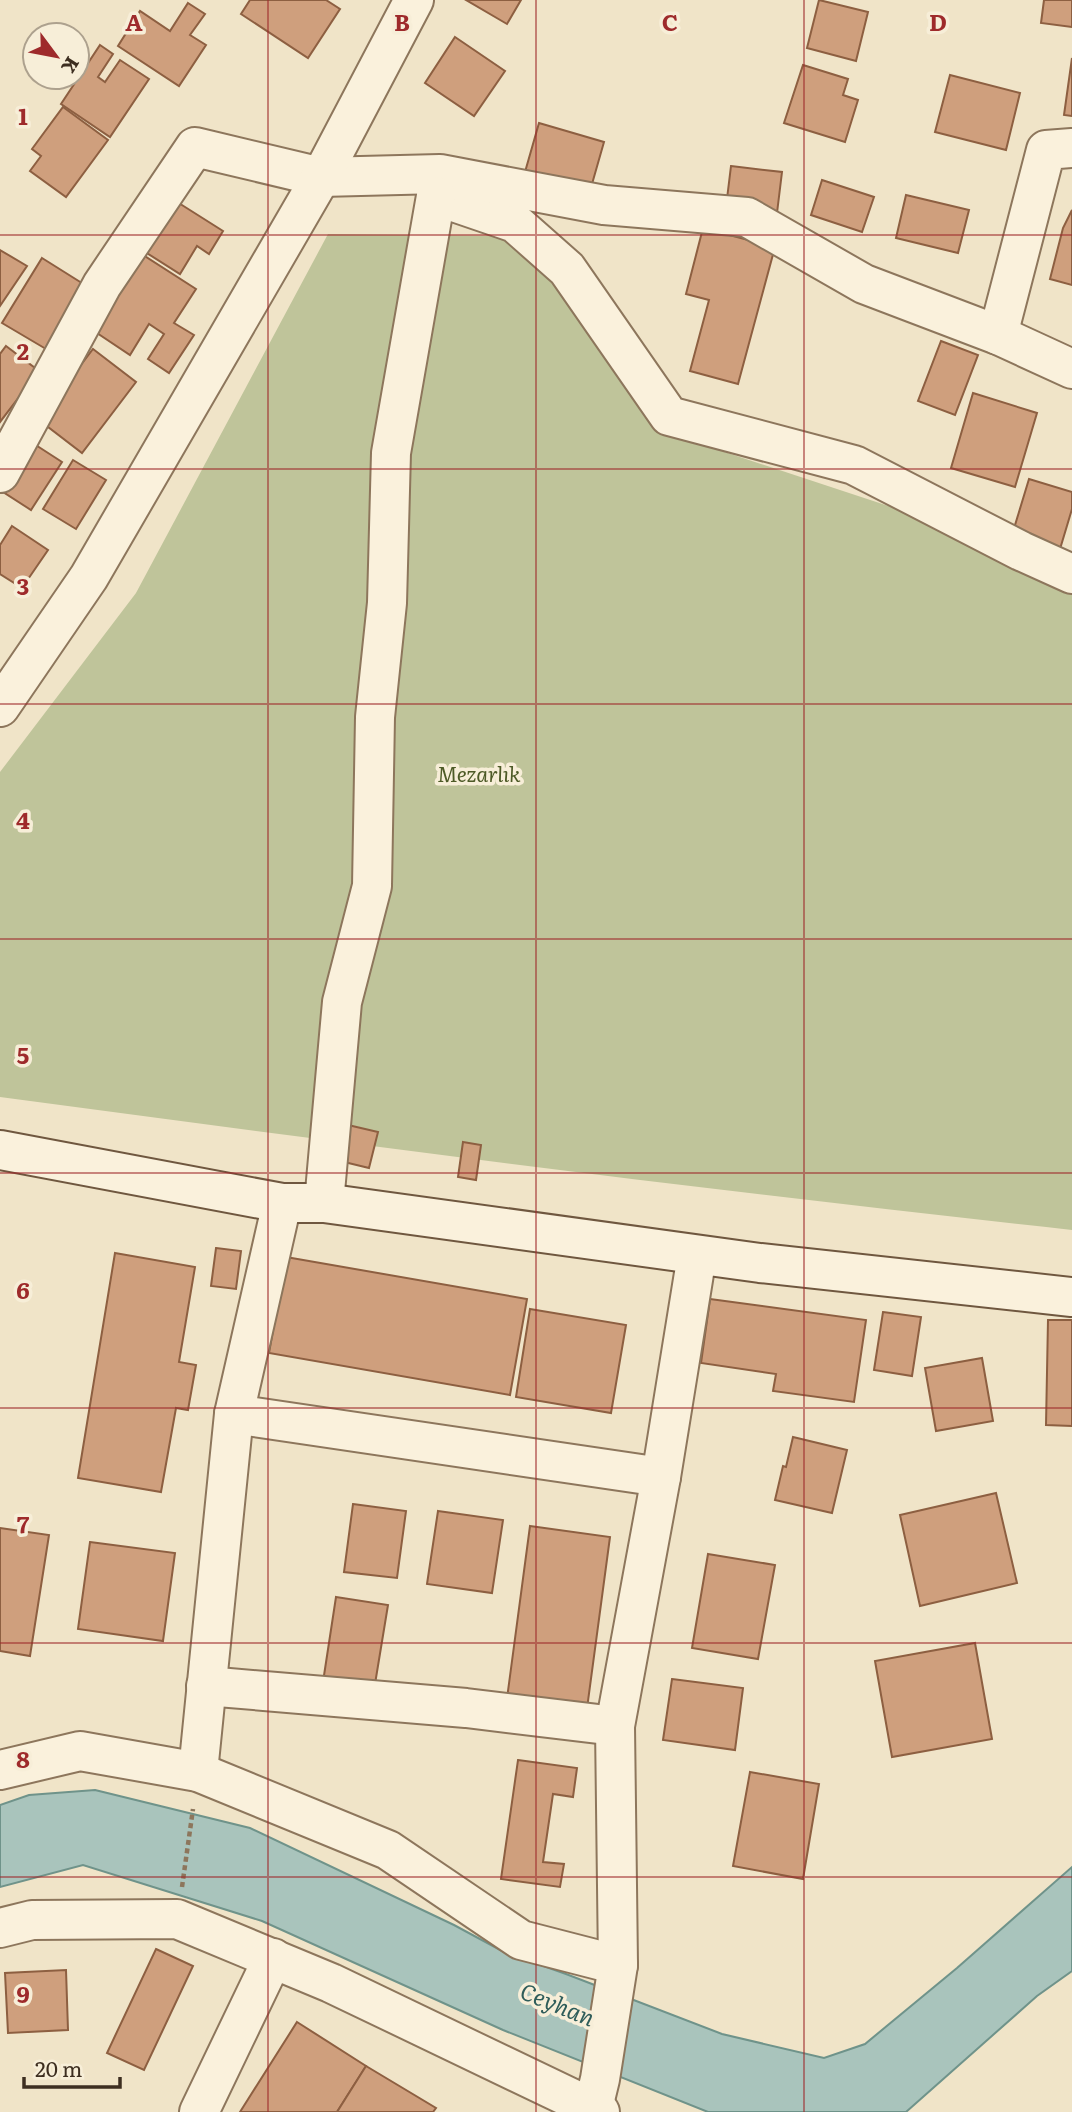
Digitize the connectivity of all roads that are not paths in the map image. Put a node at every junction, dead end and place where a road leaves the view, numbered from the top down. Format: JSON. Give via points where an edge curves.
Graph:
{"nodes":[{"id":1,"x":414,"y":0,"type":"edge"},
{"id":2,"x":1072,"y":148,"type":"edge"},
{"id":3,"x":321,"y":177,"type":"junction"},
{"id":4,"x":438,"y":185,"type":"junction"},
{"id":5,"x":998,"y":335,"type":"junction"},
{"id":6,"x":1072,"y":369,"type":"edge"},
{"id":7,"x":0,"y":473,"type":"edge"},
{"id":8,"x":1072,"y":574,"type":"edge"},
{"id":9,"x":0,"y":707,"type":"edge"},
{"id":10,"x":0,"y":1150,"type":"edge"},
{"id":11,"x":282,"y":1203,"type":"junction"},
{"id":12,"x":324,"y":1203,"type":"junction"},
{"id":13,"x":697,"y":1255,"type":"junction"},
{"id":14,"x":1072,"y":1297,"type":"edge"},
{"id":15,"x":234,"y":1414,"type":"junction"},
{"id":16,"x":661,"y":1478,"type":"junction"},
{"id":17,"x":206,"y":1686,"type":"junction"},
{"id":18,"x":615,"y":1726,"type":"junction"},
{"id":19,"x":0,"y":1770,"type":"edge"},
{"id":20,"x":198,"y":1772,"type":"junction"},
{"id":21,"x":0,"y":1928,"type":"edge"},
{"id":22,"x":273,"y":1958,"type":"junction"},
{"id":23,"x":618,"y":1965,"type":"junction"},
{"id":24,"x":596,"y":2103,"type":"edge"},
{"id":25,"x":199,"y":2112,"type":"edge"}],
"edges":[{"from":1,"to":3,"type":"street"},
{"from":2,"to":5,"type":"street","via":[[1046,150]]},
{"from":3,"to":4,"type":"street"},
{"from":3,"to":7,"type":"street","via":[[195,148],[102,285]]},
{"from":3,"to":9,"type":"street","via":[[89,577]]},
{"from":4,"to":5,"type":"street","via":[[747,218],[863,284]]},
{"from":4,"to":8,"type":"street","via":[[515,223],[566,269],[669,416],[853,465]]},
{"from":4,"to":12,"type":"street","via":[[391,453],[387,603],[375,718],[372,886],[342,1002]]},
{"from":5,"to":6,"type":"street"},
{"from":10,"to":11,"type":"street"},
{"from":11,"to":12,"type":"street"},
{"from":11,"to":15,"type":"street"},
{"from":12,"to":13,"type":"street"},
{"from":13,"to":14,"type":"street"},
{"from":13,"to":16,"type":"street"},
{"from":15,"to":16,"type":"street"},
{"from":15,"to":17,"type":"street"},
{"from":16,"to":18,"type":"street"},
{"from":17,"to":18,"type":"street"},
{"from":17,"to":20,"type":"street"},
{"from":18,"to":23,"type":"street"},
{"from":19,"to":20,"type":"street","via":[[80,1751]]},
{"from":20,"to":23,"type":"street","via":[[388,1850],[521,1940]]},
{"from":21,"to":22,"type":"street","via":[[32,1920],[177,1919]]},
{"from":22,"to":24,"type":"street"},
{"from":22,"to":25,"type":"street"},
{"from":23,"to":24,"type":"street"}]}
